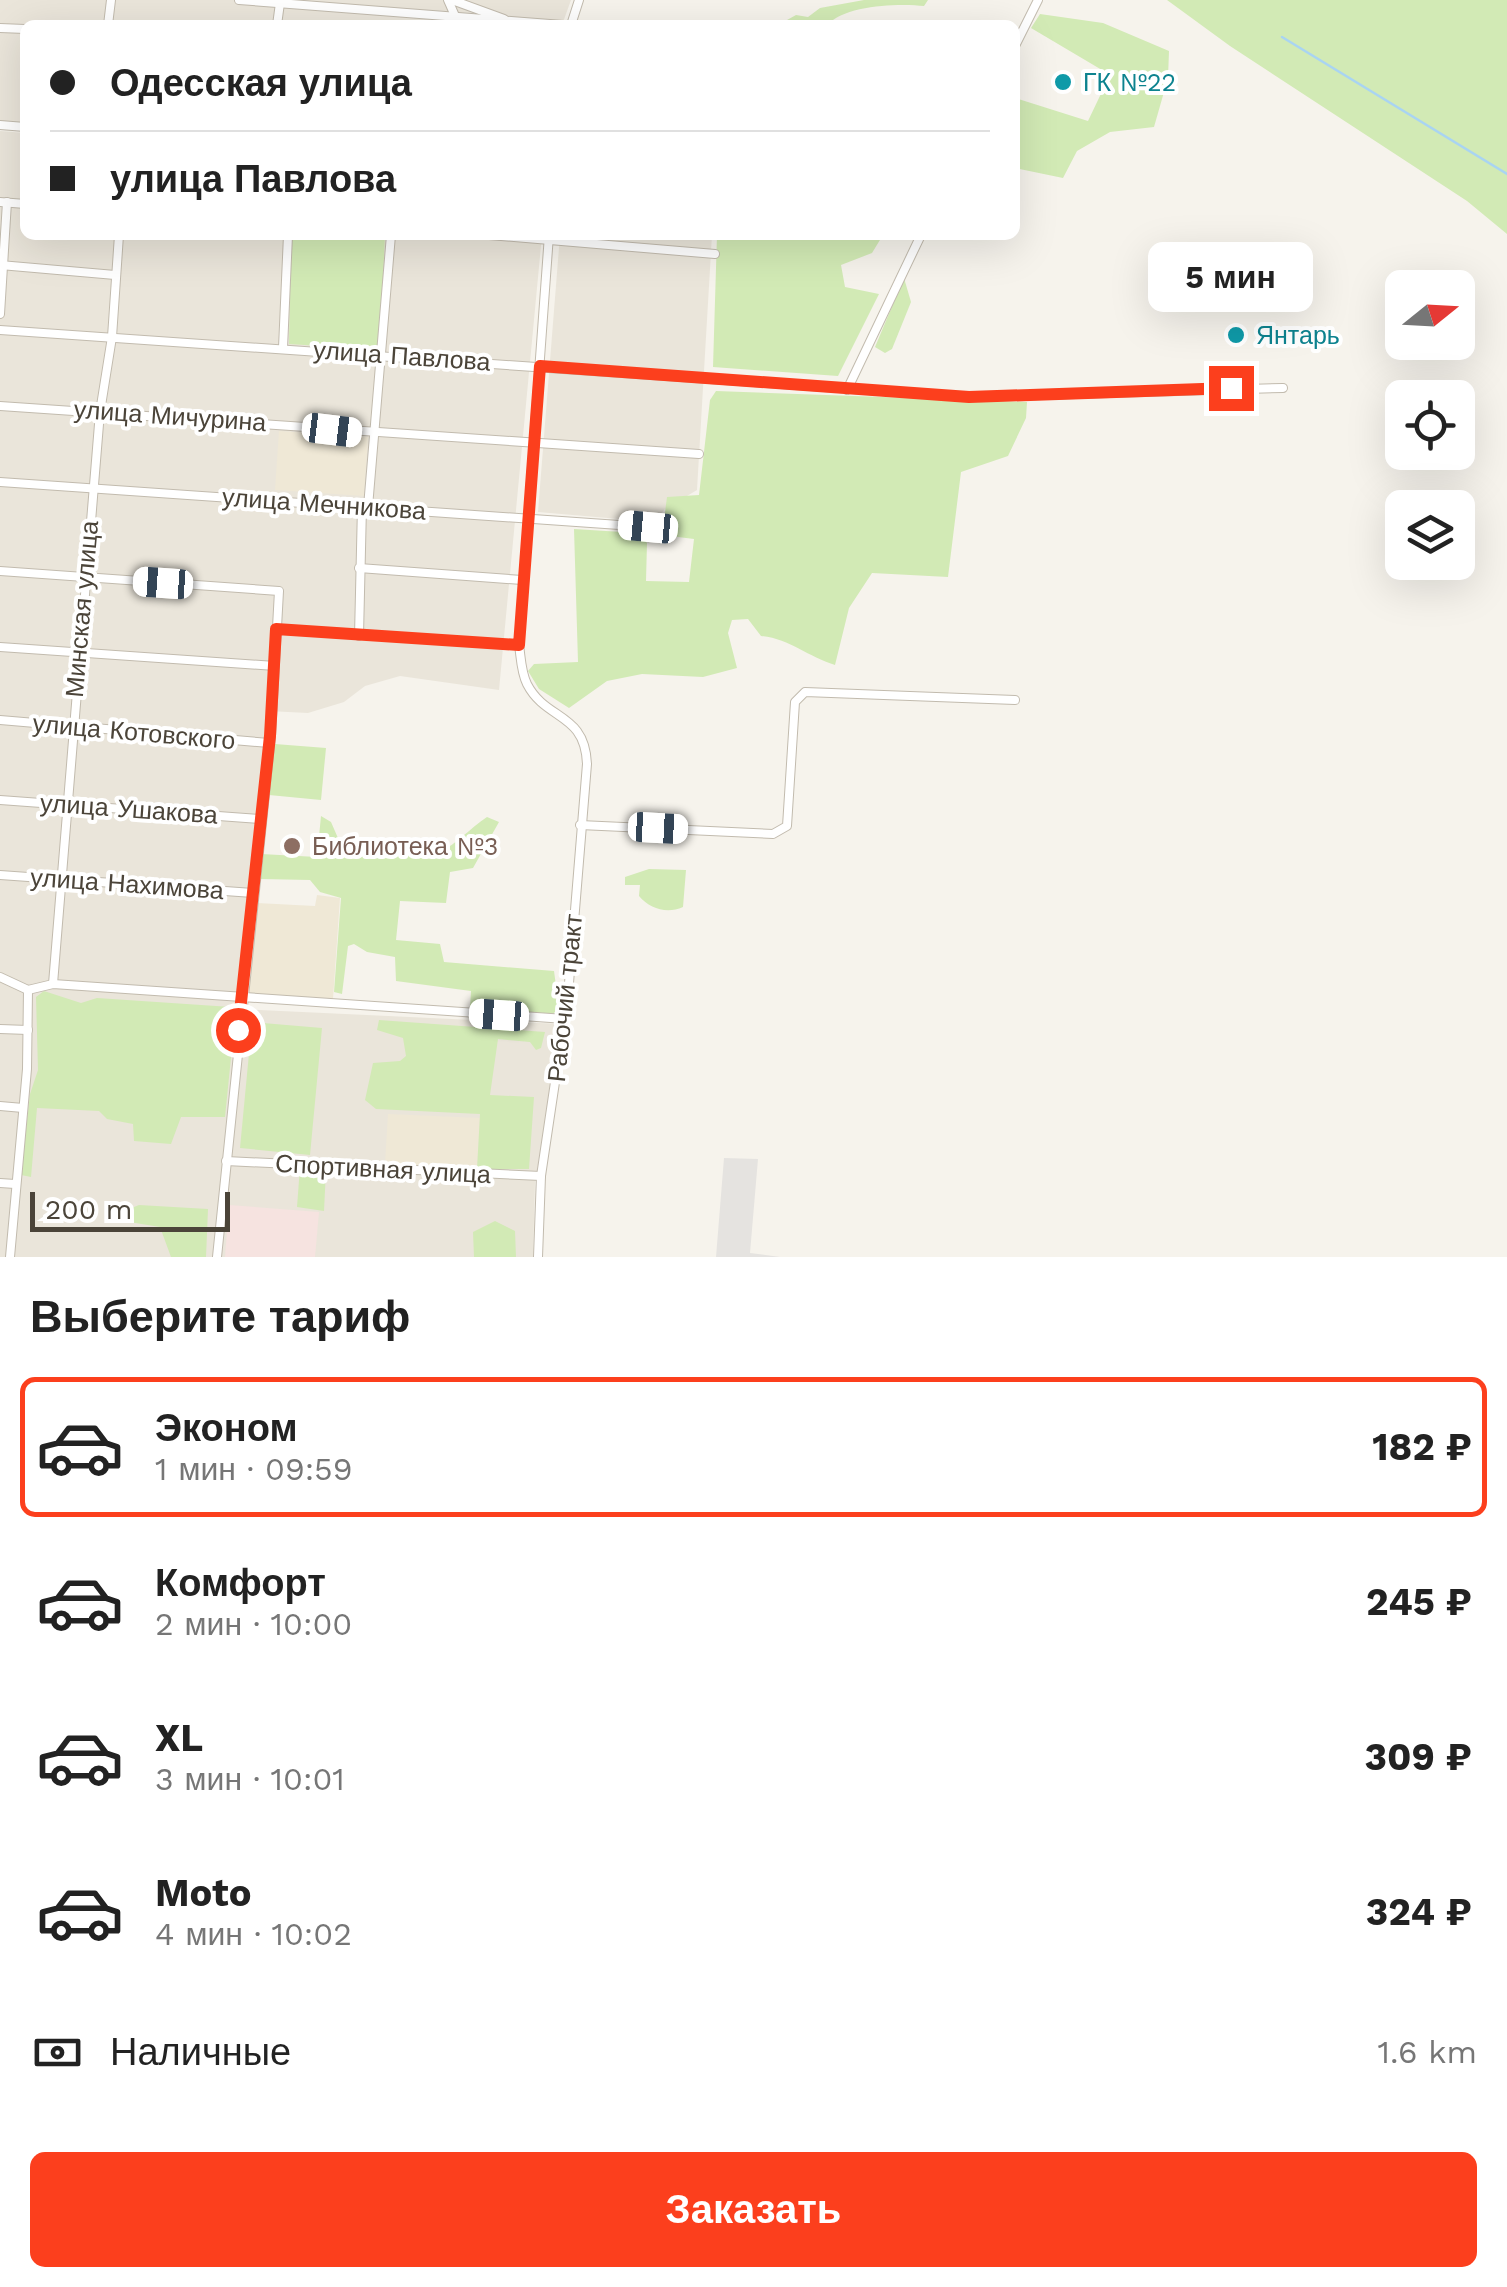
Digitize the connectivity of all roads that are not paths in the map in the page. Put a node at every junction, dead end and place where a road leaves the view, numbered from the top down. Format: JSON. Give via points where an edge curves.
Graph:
{"nodes":[{"id":1,"x":239,"y":0,"type":"edge"},
{"id":2,"x":450,"y":0,"type":"edge"},
{"id":3,"x":1038,"y":0,"type":"edge"},
{"id":4,"x":280,"y":3,"type":"junction"},
{"id":5,"x":278,"y":20,"type":"edge"},
{"id":6,"x":440,"y":20,"type":"edge"},
{"id":7,"x":505,"y":20,"type":"edge"},
{"id":8,"x":1020,"y":36,"type":"edge"},
{"id":9,"x":4,"y":202,"type":"edge"},
{"id":10,"x":119,"y":240,"type":"edge"},
{"id":11,"x":288,"y":240,"type":"edge"},
{"id":12,"x":391,"y":240,"type":"edge"},
{"id":13,"x":548,"y":240,"type":"edge"},
{"id":14,"x":577,"y":240,"type":"edge"},
{"id":15,"x":919,"y":240,"type":"edge"},
{"id":16,"x":715,"y":254,"type":"dead end"},
{"id":17,"x":1,"y":265,"type":"edge"},
{"id":18,"x":116,"y":276,"type":"junction"},
{"id":19,"x":0,"y":314,"type":"edge"},
{"id":20,"x":0,"y":330,"type":"edge"},
{"id":21,"x":112,"y":336,"type":"junction"},
{"id":22,"x":283,"y":348,"type":"junction"},
{"id":23,"x":382,"y":354,"type":"junction"},
{"id":24,"x":540,"y":366,"type":"junction"},
{"id":25,"x":1282,"y":388,"type":"dead end"},
{"id":26,"x":848,"y":390,"type":"junction"},
{"id":27,"x":0,"y":406,"type":"edge"},
{"id":28,"x":100,"y":412,"type":"junction"},
{"id":29,"x":377,"y":432,"type":"junction"},
{"id":30,"x":532,"y":441,"type":"junction"},
{"id":31,"x":699,"y":454,"type":"dead end"},
{"id":32,"x":0,"y":482,"type":"edge"},
{"id":33,"x":93,"y":488,"type":"junction"},
{"id":34,"x":365,"y":507,"type":"junction"},
{"id":35,"x":527,"y":516,"type":"junction"},
{"id":36,"x":648,"y":527,"type":"dead end"},
{"id":37,"x":358,"y":568,"type":"junction"},
{"id":38,"x":0,"y":571,"type":"edge"},
{"id":39,"x":86,"y":577,"type":"junction"},
{"id":40,"x":522,"y":580,"type":"junction"},
{"id":41,"x":276,"y":629,"type":"junction"},
{"id":42,"x":359,"y":636,"type":"junction"},
{"id":43,"x":519,"y":645,"type":"junction"},
{"id":44,"x":0,"y":647,"type":"edge"},
{"id":45,"x":79,"y":652,"type":"junction"},
{"id":46,"x":275,"y":666,"type":"junction"},
{"id":47,"x":1015,"y":700,"type":"dead end"},
{"id":48,"x":0,"y":720,"type":"edge"},
{"id":49,"x":72,"y":726,"type":"junction"},
{"id":50,"x":268,"y":743,"type":"junction"},
{"id":51,"x":0,"y":800,"type":"edge"},
{"id":52,"x":67,"y":804,"type":"junction"},
{"id":53,"x":259,"y":819,"type":"junction"},
{"id":54,"x":580,"y":825,"type":"junction"},
{"id":55,"x":0,"y":875,"type":"edge"},
{"id":56,"x":63,"y":879,"type":"junction"},
{"id":57,"x":254,"y":893,"type":"junction"},
{"id":58,"x":0,"y":977,"type":"edge"},
{"id":59,"x":53,"y":984,"type":"junction"},
{"id":60,"x":28,"y":990,"type":"junction"},
{"id":61,"x":240,"y":998,"type":"junction"},
{"id":62,"x":565,"y":1019,"type":"junction"},
{"id":63,"x":0,"y":1028,"type":"edge"},
{"id":64,"x":28,"y":1030,"type":"junction"},
{"id":65,"x":0,"y":1106,"type":"edge"},
{"id":66,"x":23,"y":1108,"type":"junction"},
{"id":67,"x":226,"y":1161,"type":"junction"},
{"id":68,"x":541,"y":1176,"type":"junction"},
{"id":69,"x":0,"y":1183,"type":"edge"},
{"id":70,"x":16,"y":1184,"type":"junction"},
{"id":71,"x":10,"y":1257,"type":"edge"},
{"id":72,"x":217,"y":1257,"type":"edge"},
{"id":73,"x":538,"y":1257,"type":"edge"}],
"edges":[{"from":1,"to":4,"type":"street"},
{"from":2,"to":7,"type":"street"},
{"from":3,"to":8,"type":"street"},
{"from":4,"to":5,"type":"street"},
{"from":4,"to":6,"type":"street"},
{"from":9,"to":17,"type":"street"},
{"from":10,"to":18,"type":"street","name":"Минская улица"},
{"from":11,"to":22,"type":"street"},
{"from":12,"to":23,"type":"street"},
{"from":13,"to":24,"type":"street"},
{"from":14,"to":16,"type":"street"},
{"from":15,"to":26,"type":"street"},
{"from":17,"to":18,"type":"street"},
{"from":17,"to":19,"type":"street"},
{"from":18,"to":21,"type":"street","name":"Минская улица"},
{"from":20,"to":21,"type":"street","name":"улица Павлова"},
{"from":21,"to":22,"type":"street","name":"улица Павлова"},
{"from":21,"to":28,"type":"street","name":"Минская улица"},
{"from":22,"to":23,"type":"street","name":"улица Павлова"},
{"from":23,"to":24,"type":"street","name":"улица Павлова"},
{"from":23,"to":29,"type":"street"},
{"from":24,"to":26,"type":"street","name":"улица Павлова"},
{"from":24,"to":30,"type":"street"},
{"from":25,"to":26,"type":"street","name":"улица Павлова","via":[[969,397]]},
{"from":27,"to":28,"type":"street","name":"улица Мичурина"},
{"from":28,"to":29,"type":"street","name":"улица Мичурина"},
{"from":28,"to":33,"type":"street","name":"Минская улица"},
{"from":29,"to":30,"type":"street","name":"улица Мичурина"},
{"from":29,"to":34,"type":"street"},
{"from":30,"to":31,"type":"street","name":"улица Мичурина"},
{"from":30,"to":35,"type":"street"},
{"from":32,"to":33,"type":"street","name":"улица Мечникова"},
{"from":33,"to":34,"type":"street","name":"улица Мечникова"},
{"from":33,"to":39,"type":"street","name":"Минская улица"},
{"from":34,"to":35,"type":"street","name":"улица Мечникова"},
{"from":34,"to":37,"type":"street"},
{"from":35,"to":36,"type":"street","name":"улица Мечникова"},
{"from":35,"to":40,"type":"street"},
{"from":37,"to":40,"type":"street"},
{"from":37,"to":42,"type":"street"},
{"from":38,"to":39,"type":"street"},
{"from":39,"to":41,"type":"street","via":[[279,592]]},
{"from":39,"to":45,"type":"street","name":"Минская улица"},
{"from":40,"to":43,"type":"street"},
{"from":41,"to":42,"type":"street"},
{"from":41,"to":46,"type":"street"},
{"from":42,"to":43,"type":"street"},
{"from":43,"to":54,"type":"street","name":"Рабочий тракт","via":[[533,693],[584,739]]},
{"from":44,"to":45,"type":"street"},
{"from":45,"to":46,"type":"street"},
{"from":45,"to":49,"type":"street","name":"Минская улица"},
{"from":46,"to":50,"type":"street"},
{"from":47,"to":54,"type":"street","via":[[804,692],[795,702],[787,826],[773,834]]},
{"from":48,"to":49,"type":"street","name":"улица Котовского"},
{"from":49,"to":50,"type":"street","name":"улица Котовского"},
{"from":49,"to":52,"type":"street","name":"Минская улица"},
{"from":50,"to":53,"type":"street"},
{"from":51,"to":52,"type":"street","name":"улица Ушакова"},
{"from":52,"to":53,"type":"street","name":"улица Ушакова"},
{"from":52,"to":56,"type":"street","name":"Минская улица"},
{"from":53,"to":57,"type":"street"},
{"from":54,"to":62,"type":"street","name":"Рабочий тракт"},
{"from":55,"to":56,"type":"street","name":"улица Нахимова"},
{"from":56,"to":57,"type":"street","name":"улица Нахимова"},
{"from":56,"to":59,"type":"street","name":"Минская улица"},
{"from":57,"to":61,"type":"street"},
{"from":58,"to":60,"type":"street"},
{"from":59,"to":60,"type":"street"},
{"from":59,"to":61,"type":"street"},
{"from":60,"to":64,"type":"street"},
{"from":61,"to":62,"type":"street"},
{"from":61,"to":67,"type":"street"},
{"from":62,"to":68,"type":"street","name":"Рабочий тракт"},
{"from":63,"to":64,"type":"street"},
{"from":64,"to":66,"type":"street"},
{"from":65,"to":66,"type":"street"},
{"from":66,"to":70,"type":"street"},
{"from":67,"to":68,"type":"street","name":"Спортивная улица"},
{"from":67,"to":72,"type":"street"},
{"from":68,"to":73,"type":"street","name":"Рабочий тракт"},
{"from":69,"to":70,"type":"street"},
{"from":70,"to":71,"type":"street"}]}
